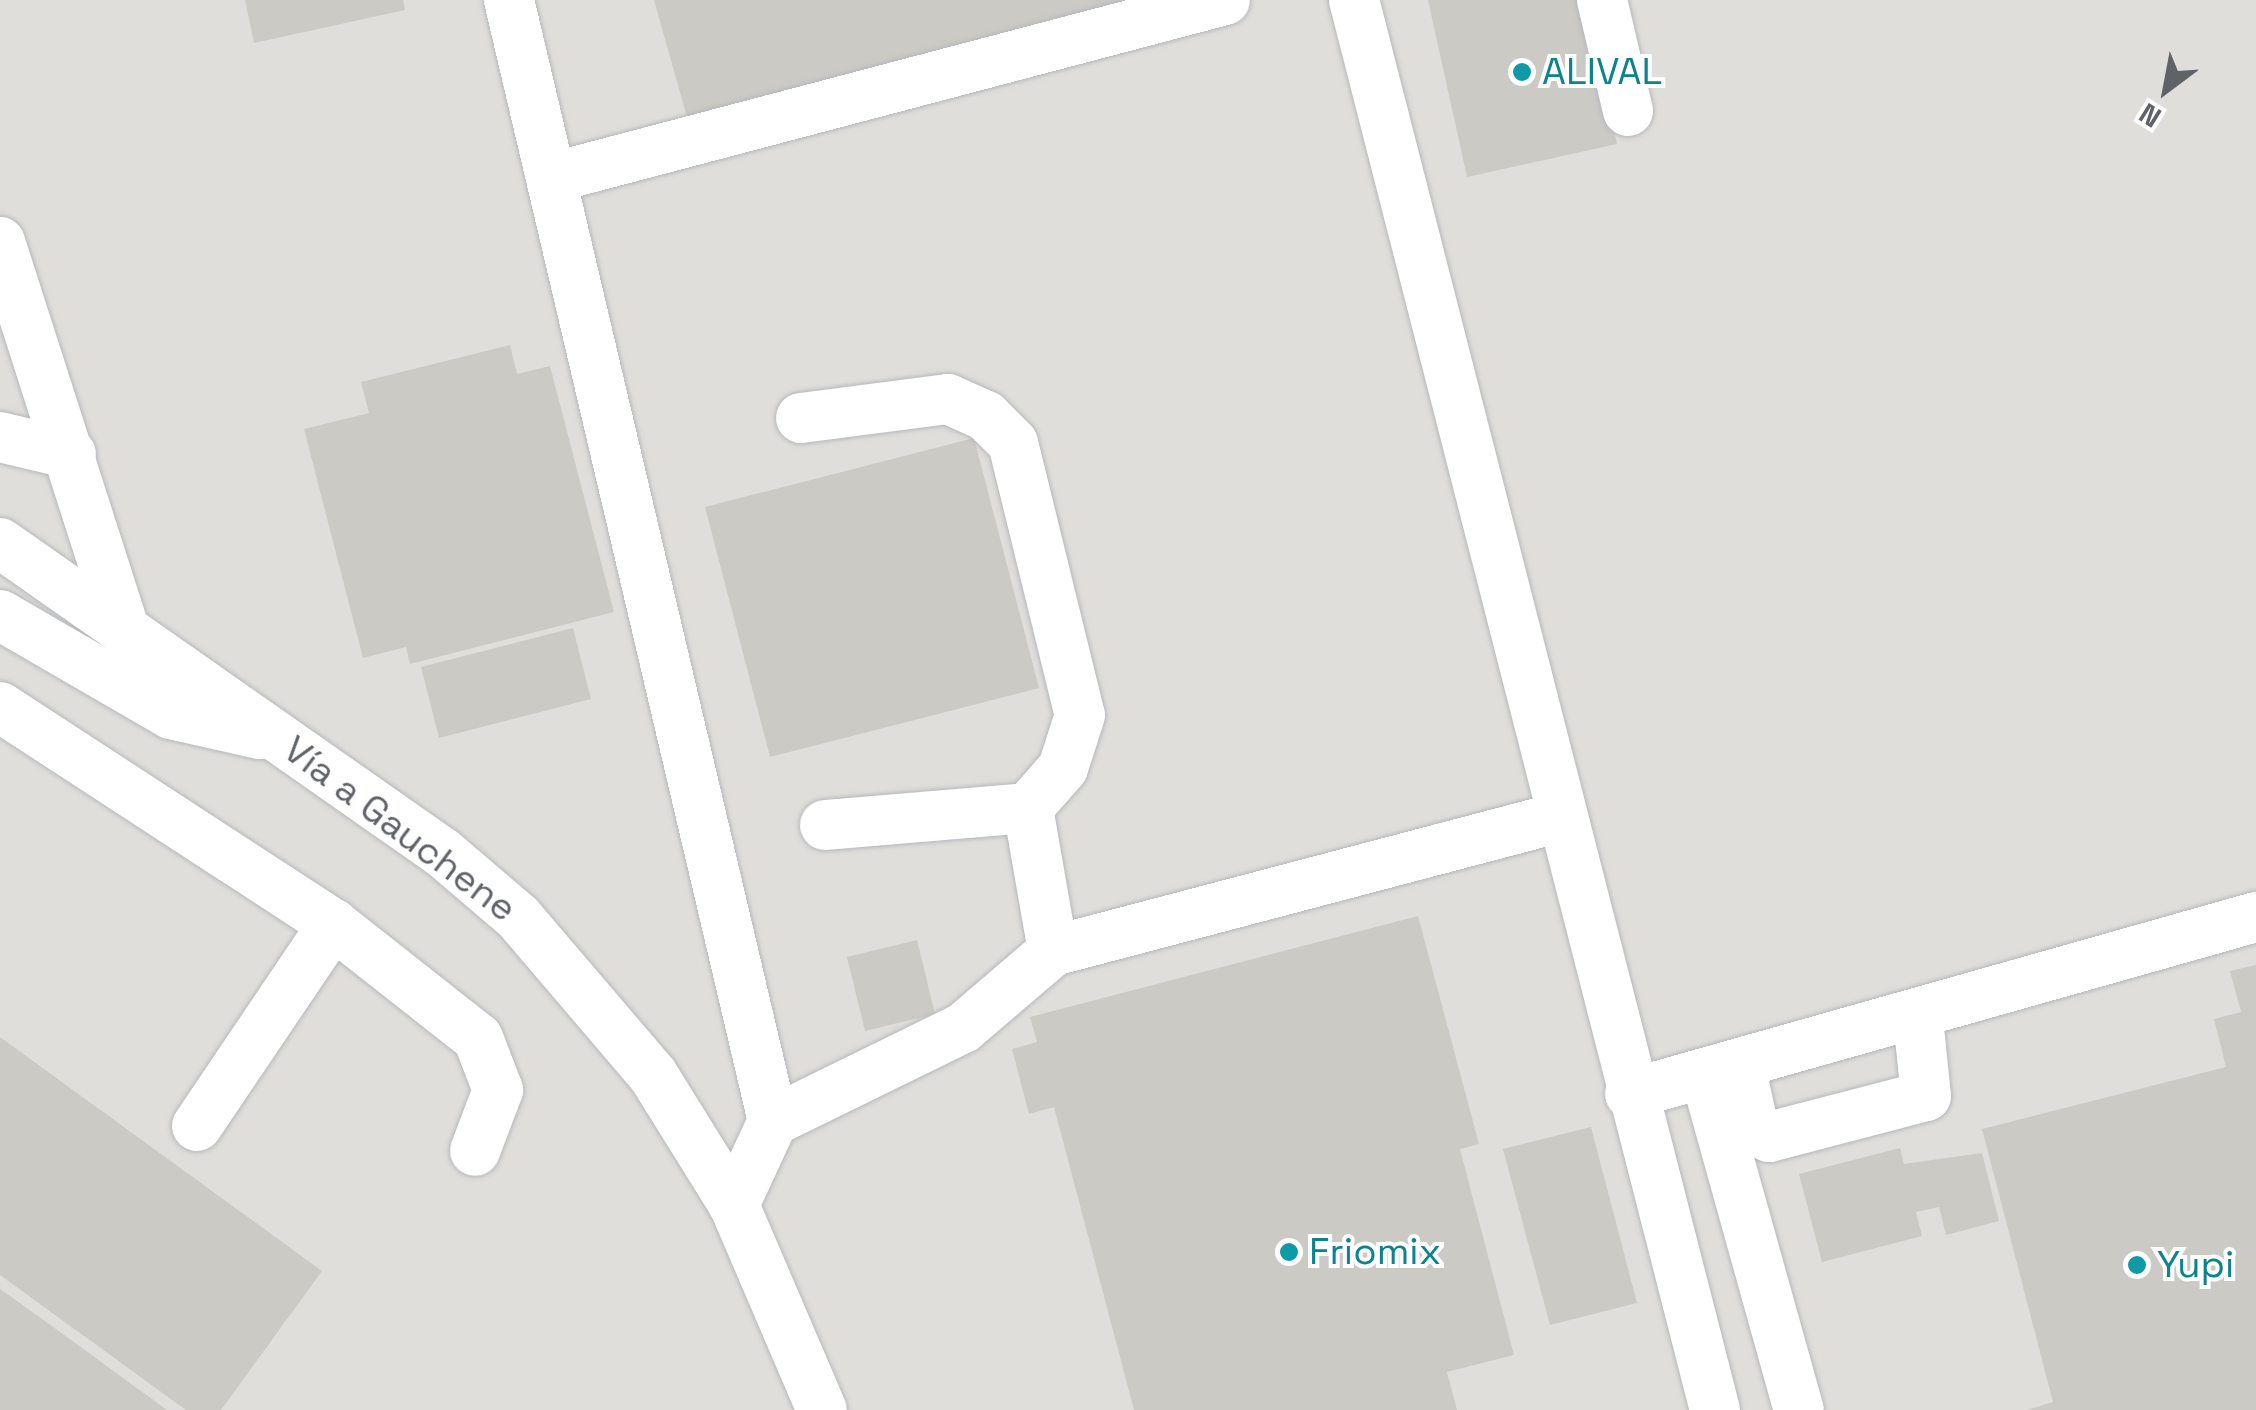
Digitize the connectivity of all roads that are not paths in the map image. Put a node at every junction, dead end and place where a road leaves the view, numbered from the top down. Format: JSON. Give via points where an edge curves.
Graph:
{"nodes":[{"id":1,"x":509,"y":0,"type":"edge"},
{"id":2,"x":1225,"y":0,"type":"edge"},
{"id":3,"x":1354,"y":0,"type":"edge"},
{"id":4,"x":1602,"y":0,"type":"edge"},
{"id":5,"x":1628,"y":111,"type":"dead end"},
{"id":6,"x":551,"y":178,"type":"junction"},
{"id":7,"x":0,"y":242,"type":"edge"},
{"id":8,"x":801,"y":418,"type":"dead end"},
{"id":9,"x":0,"y":437,"type":"edge"},
{"id":10,"x":70,"y":454,"type":"junction"},
{"id":11,"x":0,"y":542,"type":"edge"},
{"id":12,"x":0,"y":615,"type":"edge"},
{"id":13,"x":124,"y":629,"type":"junction"},
{"id":14,"x":0,"y":707,"type":"edge"},
{"id":15,"x":275,"y":734,"type":"junction"},
{"id":16,"x":1028,"y":808,"type":"junction"},
{"id":17,"x":1557,"y":818,"type":"junction"},
{"id":18,"x":825,"y":826,"type":"dead end"},
{"id":19,"x":2256,"y":917,"type":"edge"},
{"id":20,"x":333,"y":924,"type":"junction"},
{"id":21,"x":1053,"y":950,"type":"junction"},
{"id":22,"x":1918,"y":1019,"type":"junction"},
{"id":23,"x":1722,"y":1070,"type":"junction"},
{"id":24,"x":1630,"y":1094,"type":"junction"},
{"id":25,"x":773,"y":1121,"type":"junction"},
{"id":26,"x":197,"y":1126,"type":"dead end"},
{"id":27,"x":475,"y":1151,"type":"dead end"},
{"id":28,"x":734,"y":1205,"type":"junction"},
{"id":29,"x":822,"y":1410,"type":"edge"},
{"id":30,"x":1715,"y":1410,"type":"edge"},
{"id":31,"x":1799,"y":1410,"type":"edge"}],
"edges":[{"from":1,"to":6,"type":"street"},
{"from":2,"to":6,"type":"street"},
{"from":3,"to":17,"type":"street"},
{"from":4,"to":5,"type":"street"},
{"from":6,"to":25,"type":"street"},
{"from":7,"to":10,"type":"street"},
{"from":8,"to":16,"type":"street","via":[[948,399],[986,416],[1013,443],[1080,715],[1063,768]]},
{"from":9,"to":10,"type":"street"},
{"from":10,"to":13,"type":"street"},
{"from":11,"to":13,"type":"street","name":"Vía a Gauchene"},
{"from":12,"to":15,"type":"street","via":[[171,714]]},
{"from":13,"to":15,"type":"street","name":"Vía a Gauchene"},
{"from":14,"to":20,"type":"street"},
{"from":15,"to":28,"type":"street","name":"Vía a Gauchene","via":[[518,917],[654,1074]]},
{"from":16,"to":18,"type":"street"},
{"from":16,"to":21,"type":"street"},
{"from":17,"to":21,"type":"street"},
{"from":17,"to":24,"type":"street"},
{"from":19,"to":22,"type":"street"},
{"from":20,"to":26,"type":"street"},
{"from":20,"to":27,"type":"street","via":[[478,1038],[498,1090]]},
{"from":21,"to":25,"type":"street","via":[[964,1028]]},
{"from":22,"to":23,"type":"street"},
{"from":22,"to":23,"type":"street","via":[[1930,1091],[1891,1106],[1770,1137],[1754,1130]]},
{"from":23,"to":24,"type":"street"},
{"from":23,"to":31,"type":"street"},
{"from":24,"to":30,"type":"street"},
{"from":25,"to":28,"type":"street"},
{"from":28,"to":29,"type":"street","name":"Vía a Gauchene"}]}
